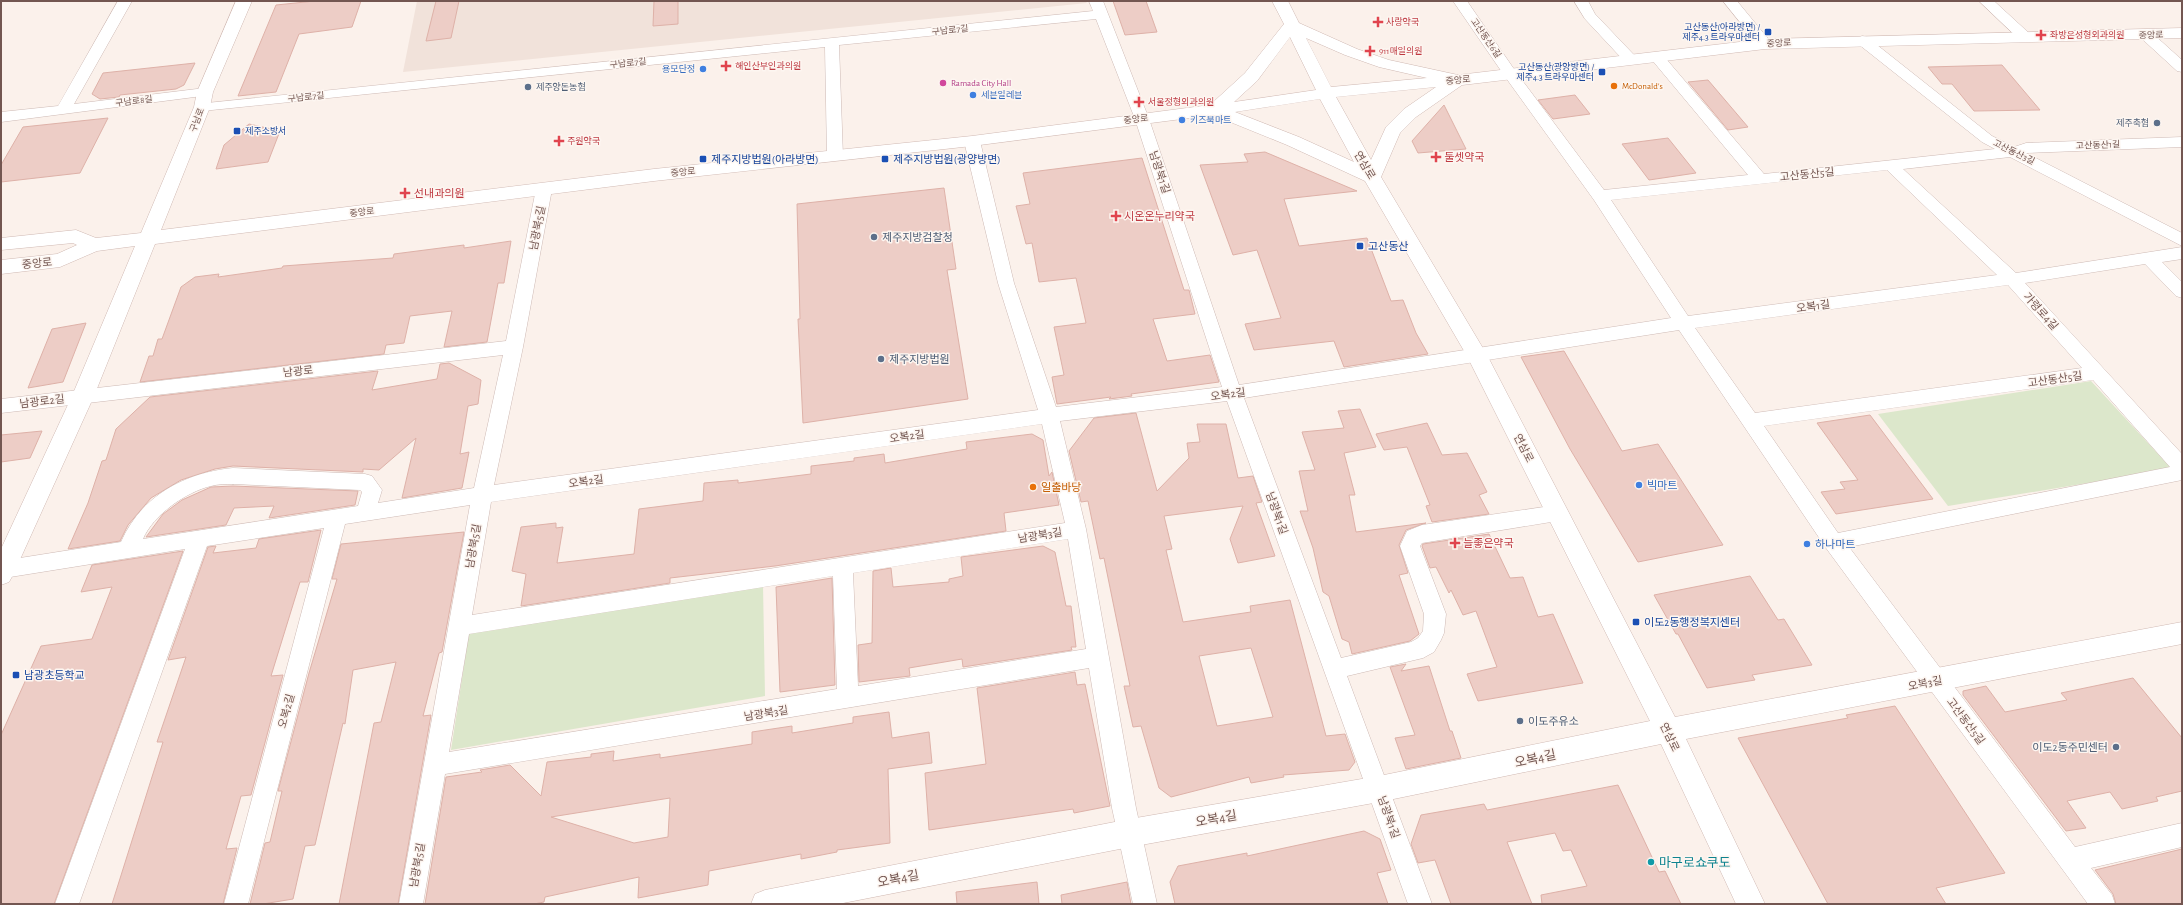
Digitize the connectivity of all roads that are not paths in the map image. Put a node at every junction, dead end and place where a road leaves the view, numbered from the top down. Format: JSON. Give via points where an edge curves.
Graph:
{"nodes":[{"id":1,"x":125,"y":1,"type":"edge"},
{"id":2,"x":244,"y":1,"type":"edge"},
{"id":3,"x":1096,"y":1,"type":"edge"},
{"id":4,"x":1280,"y":1,"type":"edge"},
{"id":5,"x":1460,"y":1,"type":"edge"},
{"id":6,"x":1581,"y":1,"type":"edge"},
{"id":7,"x":1730,"y":1,"type":"edge"},
{"id":8,"x":1986,"y":1,"type":"edge"},
{"id":9,"x":1101,"y":14,"type":"junction"},
{"id":10,"x":1291,"y":25,"type":"junction"},
{"id":11,"x":2182,"y":33,"type":"edge"},
{"id":12,"x":2146,"y":35,"type":"junction"},
{"id":13,"x":2025,"y":37,"type":"junction"},
{"id":14,"x":1862,"y":40,"type":"junction"},
{"id":15,"x":832,"y":42,"type":"junction"},
{"id":16,"x":1765,"y":44,"type":"junction"},
{"id":17,"x":1657,"y":57,"type":"junction"},
{"id":18,"x":1631,"y":60,"type":"junction"},
{"id":19,"x":2182,"y":68,"type":"edge"},
{"id":20,"x":1511,"y":75,"type":"junction"},
{"id":21,"x":1458,"y":80,"type":"junction"},
{"id":22,"x":1326,"y":93,"type":"junction"},
{"id":23,"x":204,"y":100,"type":"junction"},
{"id":24,"x":63,"y":110,"type":"junction"},
{"id":25,"x":1215,"y":110,"type":"junction"},
{"id":26,"x":1,"y":117,"type":"edge"},
{"id":27,"x":1142,"y":119,"type":"junction"},
{"id":28,"x":972,"y":141,"type":"junction"},
{"id":29,"x":2182,"y":142,"type":"edge"},
{"id":30,"x":2014,"y":152,"type":"junction"},
{"id":31,"x":834,"y":157,"type":"junction"},
{"id":32,"x":1890,"y":165,"type":"junction"},
{"id":33,"x":1372,"y":177,"type":"junction"},
{"id":34,"x":1760,"y":179,"type":"junction"},
{"id":35,"x":544,"y":189,"type":"junction"},
{"id":36,"x":1600,"y":196,"type":"junction"},
{"id":37,"x":149,"y":239,"type":"junction"},
{"id":38,"x":2182,"y":240,"type":"edge"},
{"id":39,"x":1,"y":244,"type":"edge"},
{"id":40,"x":93,"y":245,"type":"junction"},
{"id":41,"x":2182,"y":253,"type":"edge"},
{"id":42,"x":2149,"y":258,"type":"junction"},
{"id":43,"x":1,"y":267,"type":"edge"},
{"id":44,"x":2012,"y":279,"type":"junction"},
{"id":45,"x":2182,"y":292,"type":"edge"},
{"id":46,"x":1683,"y":323,"type":"junction"},
{"id":47,"x":514,"y":347,"type":"junction"},
{"id":48,"x":1477,"y":355,"type":"junction"},
{"id":49,"x":2097,"y":373,"type":"junction"},
{"id":50,"x":1233,"y":393,"type":"junction"},
{"id":51,"x":83,"y":396,"type":"junction"},
{"id":52,"x":1,"y":406,"type":"edge"},
{"id":53,"x":1049,"y":415,"type":"junction"},
{"id":54,"x":1751,"y":421,"type":"junction"},
{"id":55,"x":2182,"y":467,"type":"edge"},
{"id":56,"x":2182,"y":472,"type":"edge"},
{"id":57,"x":482,"y":495,"type":"junction"},
{"id":58,"x":366,"y":513,"type":"junction"},
{"id":59,"x":1557,"y":513,"type":"junction"},
{"id":60,"x":337,"y":518,"type":"junction"},
{"id":61,"x":1076,"y":529,"type":"junction"},
{"id":62,"x":199,"y":539,"type":"junction"},
{"id":63,"x":1833,"y":542,"type":"junction"},
{"id":64,"x":128,"y":550,"type":"junction"},
{"id":65,"x":843,"y":567,"type":"junction"},
{"id":66,"x":2,"y":572,"type":"edge"},
{"id":67,"x":459,"y":626,"type":"junction"},
{"id":68,"x":2182,"y":633,"type":"edge"},
{"id":69,"x":1096,"y":657,"type":"junction"},
{"id":70,"x":1334,"y":669,"type":"junction"},
{"id":71,"x":1936,"y":681,"type":"junction"},
{"id":72,"x":848,"y":699,"type":"junction"},
{"id":73,"x":1668,"y":730,"type":"junction"},
{"id":74,"x":435,"y":766,"type":"junction"},
{"id":75,"x":1379,"y":789,"type":"junction"},
{"id":76,"x":1130,"y":833,"type":"junction"},
{"id":77,"x":2182,"y":835,"type":"edge"},
{"id":78,"x":2071,"y":860,"type":"junction"},
{"id":79,"x":67,"y":904,"type":"edge"},
{"id":80,"x":236,"y":904,"type":"edge"},
{"id":81,"x":411,"y":904,"type":"edge"},
{"id":82,"x":765,"y":904,"type":"edge"},
{"id":83,"x":1145,"y":904,"type":"edge"},
{"id":84,"x":1420,"y":904,"type":"edge"},
{"id":85,"x":1751,"y":904,"type":"edge"},
{"id":86,"x":2103,"y":904,"type":"edge"}],
"edges":[{"from":1,"to":24,"type":"street"},
{"from":2,"to":23,"type":"main road","name":"구남로"},
{"from":3,"to":9,"type":"street"},
{"from":4,"to":10,"type":"main road","name":"연삼로"},
{"from":5,"to":20,"type":"street","name":"고산동산6길"},
{"from":6,"to":18,"type":"street","via":[[1590,16]]},
{"from":7,"to":16,"type":"street"},
{"from":8,"to":13,"type":"street"},
{"from":9,"to":15,"type":"street","name":"구남로7길"},
{"from":9,"to":27,"type":"street"},
{"from":10,"to":21,"type":"main road","via":[[1385,64]]},
{"from":10,"to":22,"type":"main road","name":"연삼로"},
{"from":10,"to":25,"type":"main road","via":[[1251,77]]},
{"from":11,"to":12,"type":"main road","name":"중앙로"},
{"from":12,"to":13,"type":"main road","name":"중앙로"},
{"from":12,"to":19,"type":"street"},
{"from":13,"to":14,"type":"main road","name":"중앙로"},
{"from":14,"to":16,"type":"main road","name":"중앙로"},
{"from":14,"to":30,"type":"street","name":"고산동산3길","via":[[1987,139]]},
{"from":15,"to":23,"type":"street","name":"구남로7길"},
{"from":15,"to":31,"type":"street"},
{"from":16,"to":17,"type":"main road","name":"중앙로"},
{"from":17,"to":18,"type":"main road","name":"중앙로"},
{"from":17,"to":34,"type":"street"},
{"from":18,"to":20,"type":"main road","name":"중앙로"},
{"from":20,"to":21,"type":"main road","name":"중앙로"},
{"from":20,"to":36,"type":"street","name":"고산동산5길"},
{"from":21,"to":22,"type":"main road","name":"중앙로"},
{"from":21,"to":33,"type":"main road","via":[[1410,113],[1392,131]]},
{"from":22,"to":25,"type":"main road","name":"중앙로"},
{"from":22,"to":33,"type":"main road","name":"연삼로"},
{"from":23,"to":24,"type":"street","name":"구남로8길"},
{"from":23,"to":37,"type":"main road","name":"구남로"},
{"from":24,"to":26,"type":"street","name":"구남로8길"},
{"from":25,"to":27,"type":"main road","name":"중앙로"},
{"from":25,"to":33,"type":"main road","via":[[1293,141]]},
{"from":27,"to":28,"type":"main road","name":"중앙로"},
{"from":27,"to":50,"type":"street","name":"남광북1길"},
{"from":28,"to":31,"type":"main road","name":"중앙로"},
{"from":28,"to":53,"type":"street","via":[[1006,283]]},
{"from":29,"to":30,"type":"street","name":"고산동산1길","via":[[2026,148]]},
{"from":30,"to":32,"type":"street","name":"고산동산5길"},
{"from":30,"to":38,"type":"street","name":"고산동산3길"},
{"from":31,"to":35,"type":"main road","name":"중앙로"},
{"from":32,"to":34,"type":"street","name":"고산동산5길"},
{"from":32,"to":44,"type":"street","name":"가령로4길"},
{"from":33,"to":48,"type":"main road","name":"연삼로"},
{"from":34,"to":36,"type":"street","name":"고산동산5길"},
{"from":35,"to":37,"type":"main road","name":"중앙로"},
{"from":35,"to":47,"type":"street","name":"남광북5길"},
{"from":36,"to":46,"type":"street","name":"고산동산5길"},
{"from":37,"to":40,"type":"main road","name":"중앙로"},
{"from":37,"to":51,"type":"main road"},
{"from":39,"to":40,"type":"main road","name":"중앙로","via":[[76,236]]},
{"from":40,"to":43,"type":"main road","name":"중앙로","via":[[60,260]]},
{"from":41,"to":42,"type":"street","name":"오복1길"},
{"from":42,"to":44,"type":"street","name":"오복1길"},
{"from":42,"to":45,"type":"street"},
{"from":44,"to":46,"type":"street","name":"오복1길"},
{"from":44,"to":49,"type":"street","name":"가령로4길"},
{"from":46,"to":48,"type":"street","name":"오복1길"},
{"from":46,"to":54,"type":"street","name":"고산동산5길"},
{"from":47,"to":51,"type":"street","name":"남광로"},
{"from":47,"to":57,"type":"street","name":"남광북5길"},
{"from":48,"to":50,"type":"street","name":"오복2길"},
{"from":48,"to":59,"type":"main road","name":"연삼로"},
{"from":49,"to":54,"type":"street","name":"고산동산5길"},
{"from":49,"to":55,"type":"street","name":"가령로4길"},
{"from":50,"to":53,"type":"street","name":"오복2길"},
{"from":50,"to":70,"type":"street","name":"남광북1길"},
{"from":51,"to":52,"type":"street","name":"남광로2길"},
{"from":51,"to":66,"type":"main road"},
{"from":53,"to":57,"type":"street","name":"오복2길"},
{"from":53,"to":61,"type":"street"},
{"from":54,"to":63,"type":"street","name":"고산동산5길"},
{"from":56,"to":63,"type":"street"},
{"from":57,"to":58,"type":"street","name":"오복2길"},
{"from":57,"to":67,"type":"street","name":"남광북5길"},
{"from":58,"to":60,"type":"street","name":"오복2길"},
{"from":58,"to":64,"type":"street","via":[[372,490],[365,482],[233,476],[212,478],[193,484],[153,510],[136,529]]},
{"from":59,"to":70,"type":"street","via":[[1422,533],[1414,537],[1410,546],[1435,614],[1433,633],[1426,645],[1415,651]]},
{"from":59,"to":73,"type":"main road","name":"연삼로"},
{"from":60,"to":62,"type":"street","name":"오복2길"},
{"from":60,"to":80,"type":"street","name":"오복2길"},
{"from":61,"to":65,"type":"street","name":"남광북3길"},
{"from":61,"to":69,"type":"street"},
{"from":62,"to":64,"type":"street","name":"오복2길"},
{"from":62,"to":79,"type":"street"},
{"from":63,"to":71,"type":"street","name":"고산동산5길"},
{"from":64,"to":66,"type":"street","name":"오복2길"},
{"from":65,"to":67,"type":"street","name":"남광북3길"},
{"from":65,"to":72,"type":"street"},
{"from":67,"to":74,"type":"street","name":"남광북5길"},
{"from":68,"to":71,"type":"main road","name":"오복3길"},
{"from":69,"to":72,"type":"street","name":"남광북3길"},
{"from":69,"to":76,"type":"street"},
{"from":70,"to":75,"type":"street","name":"남광북1길"},
{"from":71,"to":73,"type":"main road","name":"오복3길"},
{"from":71,"to":78,"type":"street","name":"고산동산5길"},
{"from":72,"to":74,"type":"street","name":"남광북3길"},
{"from":73,"to":75,"type":"main road","name":"오복4길"},
{"from":73,"to":85,"type":"main road","name":"연삼로"},
{"from":74,"to":81,"type":"street","name":"남광북5길"},
{"from":75,"to":76,"type":"main road","name":"오복4길"},
{"from":75,"to":84,"type":"street","name":"남광북1길"},
{"from":76,"to":82,"type":"main road","name":"오복4길"},
{"from":76,"to":83,"type":"street"},
{"from":77,"to":78,"type":"street"},
{"from":78,"to":86,"type":"street","name":"고산동산5길"}]}
